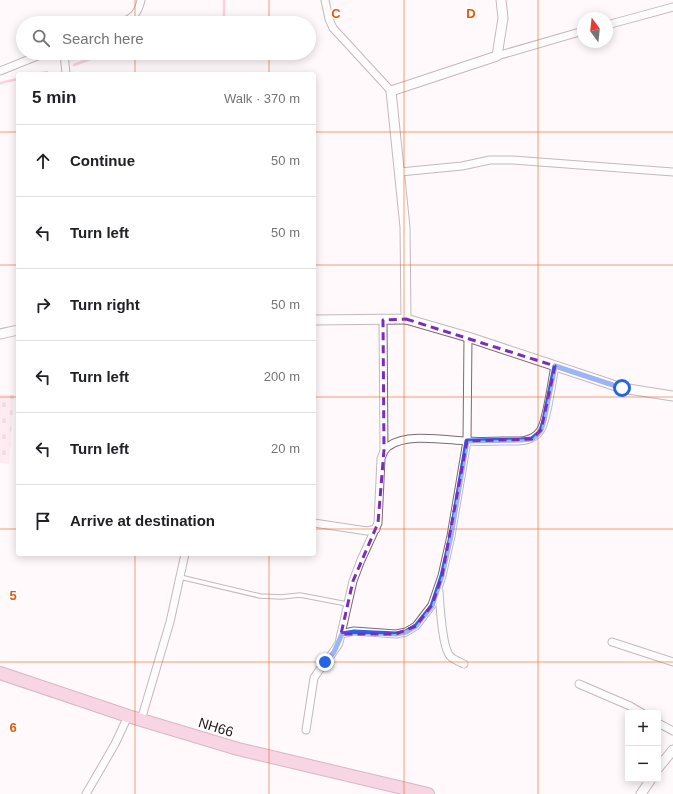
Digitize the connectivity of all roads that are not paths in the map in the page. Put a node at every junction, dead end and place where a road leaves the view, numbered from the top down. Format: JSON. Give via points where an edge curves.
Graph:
{"nodes":[{"id":1,"x":141,"y":0,"type":"edge"},
{"id":2,"x":325,"y":0,"type":"edge"},
{"id":3,"x":501,"y":0,"type":"edge"},
{"id":4,"x":673,"y":7,"type":"edge"},
{"id":5,"x":134,"y":16,"type":"edge"},
{"id":6,"x":613,"y":23,"type":"edge"},
{"id":7,"x":577,"y":33,"type":"edge"},
{"id":8,"x":497,"y":56,"type":"junction"},
{"id":9,"x":27,"y":60,"type":"edge"},
{"id":10,"x":65,"y":60,"type":"edge"},
{"id":11,"x":0,"y":71,"type":"edge"},
{"id":12,"x":66,"y":72,"type":"edge"},
{"id":13,"x":391,"y":91,"type":"junction"},
{"id":14,"x":400,"y":172,"type":"junction"},
{"id":15,"x":673,"y":172,"type":"edge"},
{"id":16,"x":406,"y":319,"type":"junction"},
{"id":17,"x":316,"y":320,"type":"edge"},
{"id":18,"x":383,"y":320,"type":"junction"},
{"id":19,"x":16,"y":330,"type":"edge"},
{"id":20,"x":0,"y":334,"type":"edge"},
{"id":21,"x":468,"y":337,"type":"junction"},
{"id":22,"x":555,"y":366,"type":"junction"},
{"id":23,"x":673,"y":396,"type":"edge"},
{"id":24,"x":467,"y":441,"type":"junction"},
{"id":25,"x":384,"y":450,"type":"junction"},
{"id":26,"x":316,"y":523,"type":"edge"},
{"id":27,"x":376,"y":529,"type":"junction"},
{"id":28,"x":185,"y":556,"type":"edge"},
{"id":29,"x":180,"y":577,"type":"junction"},
{"id":30,"x":438,"y":589,"type":"junction"},
{"id":31,"x":347,"y":604,"type":"junction"},
{"id":32,"x":342,"y":634,"type":"junction"},
{"id":33,"x":612,"y":642,"type":"dead end"},
{"id":34,"x":673,"y":662,"type":"edge"},
{"id":35,"x":464,"y":664,"type":"dead end"},
{"id":36,"x":0,"y":673,"type":"edge"},
{"id":37,"x":579,"y":684,"type":"dead end"},
{"id":38,"x":637,"y":710,"type":"edge"},
{"id":39,"x":128,"y":716,"type":"junction"},
{"id":40,"x":141,"y":720,"type":"junction"},
{"id":41,"x":661,"y":725,"type":"edge"},
{"id":42,"x":306,"y":730,"type":"dead end"},
{"id":43,"x":673,"y":731,"type":"edge"},
{"id":44,"x":673,"y":750,"type":"edge"},
{"id":45,"x":661,"y":764,"type":"edge"},
{"id":46,"x":649,"y":782,"type":"edge"},
{"id":47,"x":86,"y":794,"type":"edge"},
{"id":48,"x":428,"y":794,"type":"edge"},
{"id":49,"x":641,"y":794,"type":"edge"}],
"edges":[{"from":1,"to":5,"type":"street","via":[[139,10]]},
{"from":2,"to":13,"type":"street","via":[[333,28]]},
{"from":3,"to":8,"type":"street","via":[[503,18]]},
{"from":4,"to":6,"type":"street"},
{"from":7,"to":8,"type":"street"},
{"from":8,"to":13,"type":"street"},
{"from":9,"to":11,"type":"street"},
{"from":10,"to":12,"type":"street"},
{"from":13,"to":14,"type":"street"},
{"from":14,"to":15,"type":"street","via":[[462,166],[490,160],[513,160]]},
{"from":14,"to":16,"type":"street","via":[[405,227]]},
{"from":16,"to":18,"type":"street"},
{"from":16,"to":21,"type":"street"},
{"from":17,"to":18,"type":"street"},
{"from":18,"to":25,"type":"street"},
{"from":19,"to":20,"type":"street"},
{"from":21,"to":22,"type":"street"},
{"from":21,"to":24,"type":"street"},
{"from":22,"to":23,"type":"street","via":[[622,388]]},
{"from":22,"to":24,"type":"street","via":[[544,421],[538,434],[532,439]]},
{"from":24,"to":25,"type":"street","via":[[407,439],[389,445]]},
{"from":24,"to":30,"type":"street","via":[[451,536]]},
{"from":25,"to":27,"type":"street"},
{"from":26,"to":27,"type":"street","via":[[366,531]]},
{"from":27,"to":31,"type":"street","via":[[361,560]]},
{"from":28,"to":29,"type":"street"},
{"from":29,"to":31,"type":"lane","via":[[260,596],[300,595]]},
{"from":29,"to":40,"type":"street","via":[[170,622]]},
{"from":30,"to":32,"type":"street","via":[[432,606],[416,626],[406,632]]},
{"from":30,"to":35,"type":"street","via":[[447,652]]},
{"from":31,"to":32,"type":"street"},
{"from":32,"to":42,"type":"street","via":[[334,652],[314,678]]},
{"from":33,"to":34,"type":"street"},
{"from":36,"to":39,"type":"highway","name":"NH66","number":"NH66"},
{"from":37,"to":38,"type":"street"},
{"from":39,"to":40,"type":"highway","name":"NH66","number":"NH66"},
{"from":39,"to":47,"type":"street"},
{"from":40,"to":48,"type":"highway","name":"NH66","number":"NH66","via":[[238,749]]},
{"from":41,"to":43,"type":"street"},
{"from":44,"to":45,"type":"street"},
{"from":46,"to":49,"type":"street"}]}
